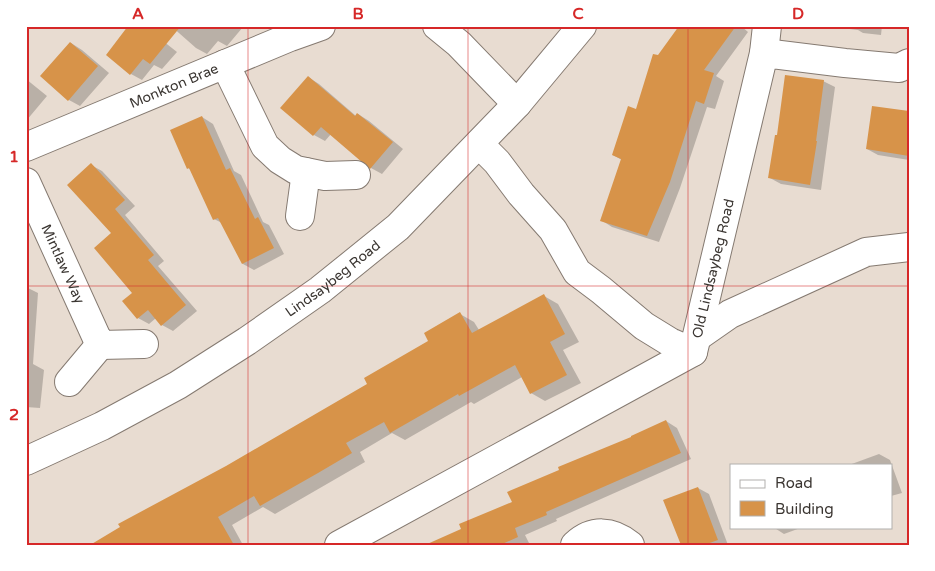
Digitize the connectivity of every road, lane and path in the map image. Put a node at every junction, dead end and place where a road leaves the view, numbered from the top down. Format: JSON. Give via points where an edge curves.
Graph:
{"nodes":[{"id":1,"x":320,"y":26,"type":"edge"},
{"id":2,"x":437,"y":26,"type":"edge"},
{"id":3,"x":582,"y":26,"type":"edge"},
{"id":4,"x":765,"y":39,"type":"edge"},
{"id":5,"x":909,"y":63,"type":"edge"},
{"id":6,"x":225,"y":64,"type":"junction"},
{"id":7,"x":517,"y":104,"type":"junction"},
{"id":8,"x":479,"y":144,"type":"junction"},
{"id":9,"x":26,"y":147,"type":"edge"},
{"id":10,"x":306,"y":172,"type":"junction"},
{"id":11,"x":356,"y":175,"type":"dead end"},
{"id":12,"x":26,"y":182,"type":"edge"},
{"id":13,"x":300,"y":216,"type":"dead end"},
{"id":14,"x":909,"y":247,"type":"edge"},
{"id":15,"x":144,"y":344,"type":"dead end"},
{"id":16,"x":100,"y":345,"type":"junction"},
{"id":17,"x":695,"y":345,"type":"junction"},
{"id":18,"x":69,"y":382,"type":"dead end"},
{"id":19,"x":26,"y":462,"type":"edge"},
{"id":20,"x":339,"y":545,"type":"edge"},
{"id":21,"x":575,"y":545,"type":"edge"},
{"id":22,"x":630,"y":545,"type":"edge"}],
"edges":[{"from":1,"to":6,"type":"street","name":"Monkton Brae"},
{"from":2,"to":7,"type":"street"},
{"from":3,"to":7,"type":"street","name":"Lindsaybeg Road"},
{"from":4,"to":5,"type":"street","name":"Old Lindsaybeg Road","via":[[845,63],[899,68]]},
{"from":4,"to":17,"type":"street","name":"Old Lindsaybeg Road"},
{"from":6,"to":9,"type":"street","name":"Monkton Brae"},
{"from":6,"to":10,"type":"street","via":[[265,146],[280,160]]},
{"from":7,"to":8,"type":"street","name":"Lindsaybeg Road"},
{"from":8,"to":17,"type":"street","via":[[553,230],[577,272],[644,326],[670,342]]},
{"from":8,"to":19,"type":"street","name":"Lindsaybeg Road","via":[[398,227],[320,290],[178,385]]},
{"from":10,"to":11,"type":"street","via":[[325,176]]},
{"from":10,"to":13,"type":"street"},
{"from":12,"to":16,"type":"street","name":"Mintlaw Way"},
{"from":14,"to":17,"type":"street","via":[[866,252],[730,314]]},
{"from":15,"to":16,"type":"street"},
{"from":16,"to":18,"type":"street"},
{"from":17,"to":20,"type":"street","name":"Old Lindsaybeg Road"},
{"from":21,"to":22,"type":"street","via":[[583,537],[599,533],[619,536]]}]}
